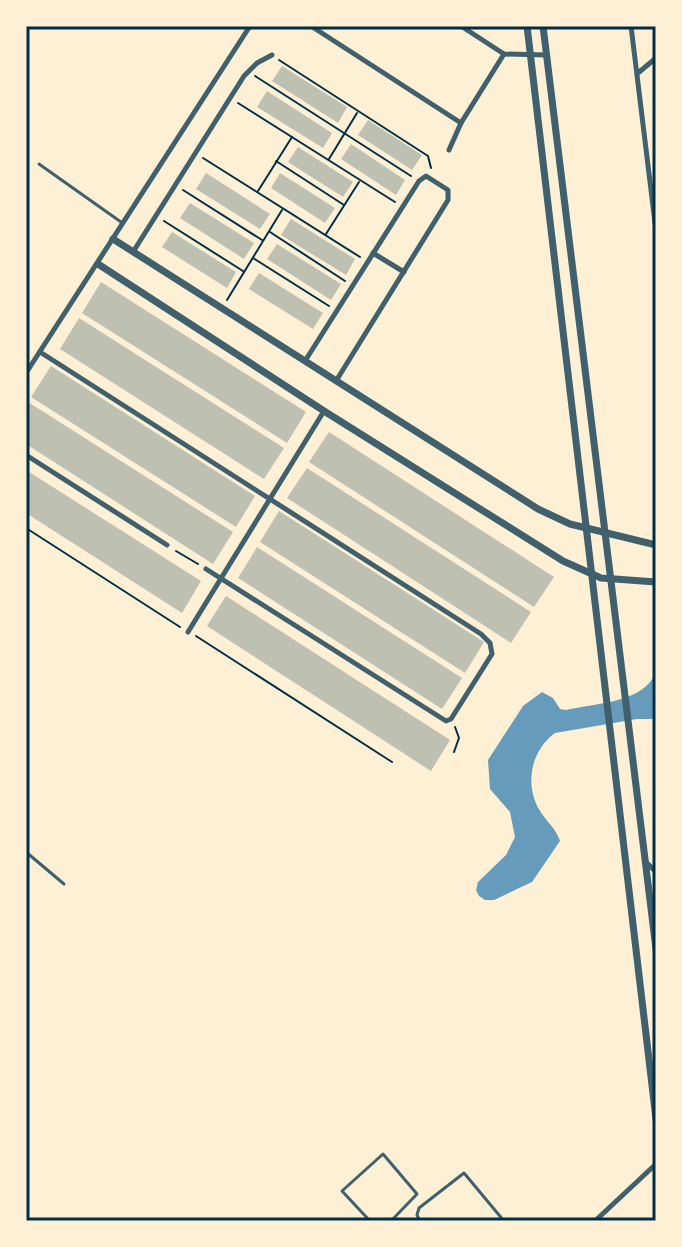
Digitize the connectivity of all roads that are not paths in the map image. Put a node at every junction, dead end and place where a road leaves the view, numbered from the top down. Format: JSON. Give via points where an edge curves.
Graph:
{"nodes":[{"id":1,"x":250,"y":26,"type":"edge"},
{"id":2,"x":311,"y":26,"type":"edge"},
{"id":3,"x":461,"y":26,"type":"edge"},
{"id":4,"x":527,"y":26,"type":"edge"},
{"id":5,"x":543,"y":26,"type":"edge"},
{"id":6,"x":631,"y":26,"type":"edge"},
{"id":7,"x":504,"y":54,"type":"junction"},
{"id":8,"x":272,"y":55,"type":"road end"},
{"id":9,"x":547,"y":55,"type":"junction"},
{"id":10,"x":530,"y":57,"type":"junction"},
{"id":11,"x":656,"y":58,"type":"edge"},
{"id":12,"x":637,"y":73,"type":"junction"},
{"id":13,"x":461,"y":123,"type":"junction"},
{"id":14,"x":449,"y":150,"type":"dead end"},
{"id":15,"x":39,"y":164,"type":"dead end"},
{"id":16,"x":124,"y":223,"type":"junction"},
{"id":17,"x":656,"y":231,"type":"edge"},
{"id":18,"x":113,"y":239,"type":"junction"},
{"id":19,"x":133,"y":252,"type":"junction"},
{"id":20,"x":373,"y":253,"type":"junction"},
{"id":21,"x":98,"y":264,"type":"junction"},
{"id":22,"x":404,"y":272,"type":"junction"},
{"id":23,"x":40,"y":352,"type":"junction"},
{"id":24,"x":305,"y":361,"type":"junction"},
{"id":25,"x":26,"y":373,"type":"edge"},
{"id":26,"x":336,"y":381,"type":"junction"},
{"id":27,"x":324,"y":411,"type":"junction"},
{"id":28,"x":26,"y":455,"type":"edge"},
{"id":29,"x":271,"y":498,"type":"junction"},
{"id":30,"x":587,"y":529,"type":"junction"},
{"id":31,"x":605,"y":532,"type":"junction"},
{"id":32,"x":167,"y":545,"type":"road end"},
{"id":33,"x":656,"y":545,"type":"edge"},
{"id":34,"x":206,"y":569,"type":"road end"},
{"id":35,"x":592,"y":574,"type":"junction"},
{"id":36,"x":221,"y":579,"type":"junction"},
{"id":37,"x":611,"y":580,"type":"junction"},
{"id":38,"x":656,"y":582,"type":"edge"},
{"id":39,"x":188,"y":632,"type":"road end"},
{"id":40,"x":26,"y":852,"type":"edge"},
{"id":41,"x":646,"y":862,"type":"junction"},
{"id":42,"x":656,"y":872,"type":"edge"},
{"id":43,"x":64,"y":884,"type":"dead end"},
{"id":44,"x":656,"y":949,"type":"edge"},
{"id":45,"x":656,"y":1119,"type":"edge"},
{"id":46,"x":656,"y":1164,"type":"edge"},
{"id":47,"x":598,"y":1220,"type":"edge"},
{"id":48,"x":370,"y":1221,"type":"edge"},
{"id":49,"x":391,"y":1221,"type":"edge"},
{"id":50,"x":420,"y":1221,"type":"edge"},
{"id":51,"x":504,"y":1221,"type":"edge"}],
"edges":[{"from":1,"to":16,"type":"street"},
{"from":2,"to":13,"type":"street"},
{"from":3,"to":7,"type":"street"},
{"from":4,"to":10,"type":"street"},
{"from":5,"to":9,"type":"street"},
{"from":6,"to":12,"type":"street"},
{"from":7,"to":10,"type":"street"},
{"from":7,"to":13,"type":"street"},
{"from":8,"to":19,"type":"street","via":[[248,71]]},
{"from":9,"to":10,"type":"street"},
{"from":9,"to":31,"type":"street"},
{"from":10,"to":30,"type":"street"},
{"from":11,"to":12,"type":"street"},
{"from":12,"to":17,"type":"street"},
{"from":13,"to":14,"type":"street"},
{"from":15,"to":16,"type":"lane"},
{"from":16,"to":18,"type":"street"},
{"from":18,"to":19,"type":"street"},
{"from":18,"to":21,"type":"street"},
{"from":19,"to":24,"type":"street"},
{"from":20,"to":22,"type":"street"},
{"from":20,"to":22,"type":"street","via":[[419,181],[431,176],[450,194]]},
{"from":20,"to":24,"type":"street"},
{"from":21,"to":23,"type":"street"},
{"from":21,"to":27,"type":"street"},
{"from":22,"to":26,"type":"street"},
{"from":23,"to":25,"type":"street"},
{"from":23,"to":29,"type":"street"},
{"from":24,"to":26,"type":"street"},
{"from":26,"to":30,"type":"street","via":[[538,509]]},
{"from":27,"to":29,"type":"street"},
{"from":27,"to":35,"type":"street"},
{"from":28,"to":32,"type":"street"},
{"from":29,"to":36,"type":"street"},
{"from":29,"to":36,"type":"street","via":[[481,634],[492,654],[451,719],[444,720]]},
{"from":30,"to":31,"type":"street"},
{"from":30,"to":35,"type":"street"},
{"from":31,"to":33,"type":"street"},
{"from":31,"to":37,"type":"street"},
{"from":34,"to":36,"type":"street"},
{"from":35,"to":37,"type":"street"},
{"from":35,"to":45,"type":"street"},
{"from":36,"to":39,"type":"street"},
{"from":37,"to":38,"type":"street"},
{"from":37,"to":41,"type":"street"},
{"from":40,"to":43,"type":"lane"},
{"from":41,"to":42,"type":"street"},
{"from":41,"to":44,"type":"street"},
{"from":46,"to":47,"type":"street"},
{"from":48,"to":49,"type":"lane","via":[[342,1191],[383,1154],[417,1194]]},
{"from":50,"to":51,"type":"lane","via":[[419,1208],[464,1173]]}]}
